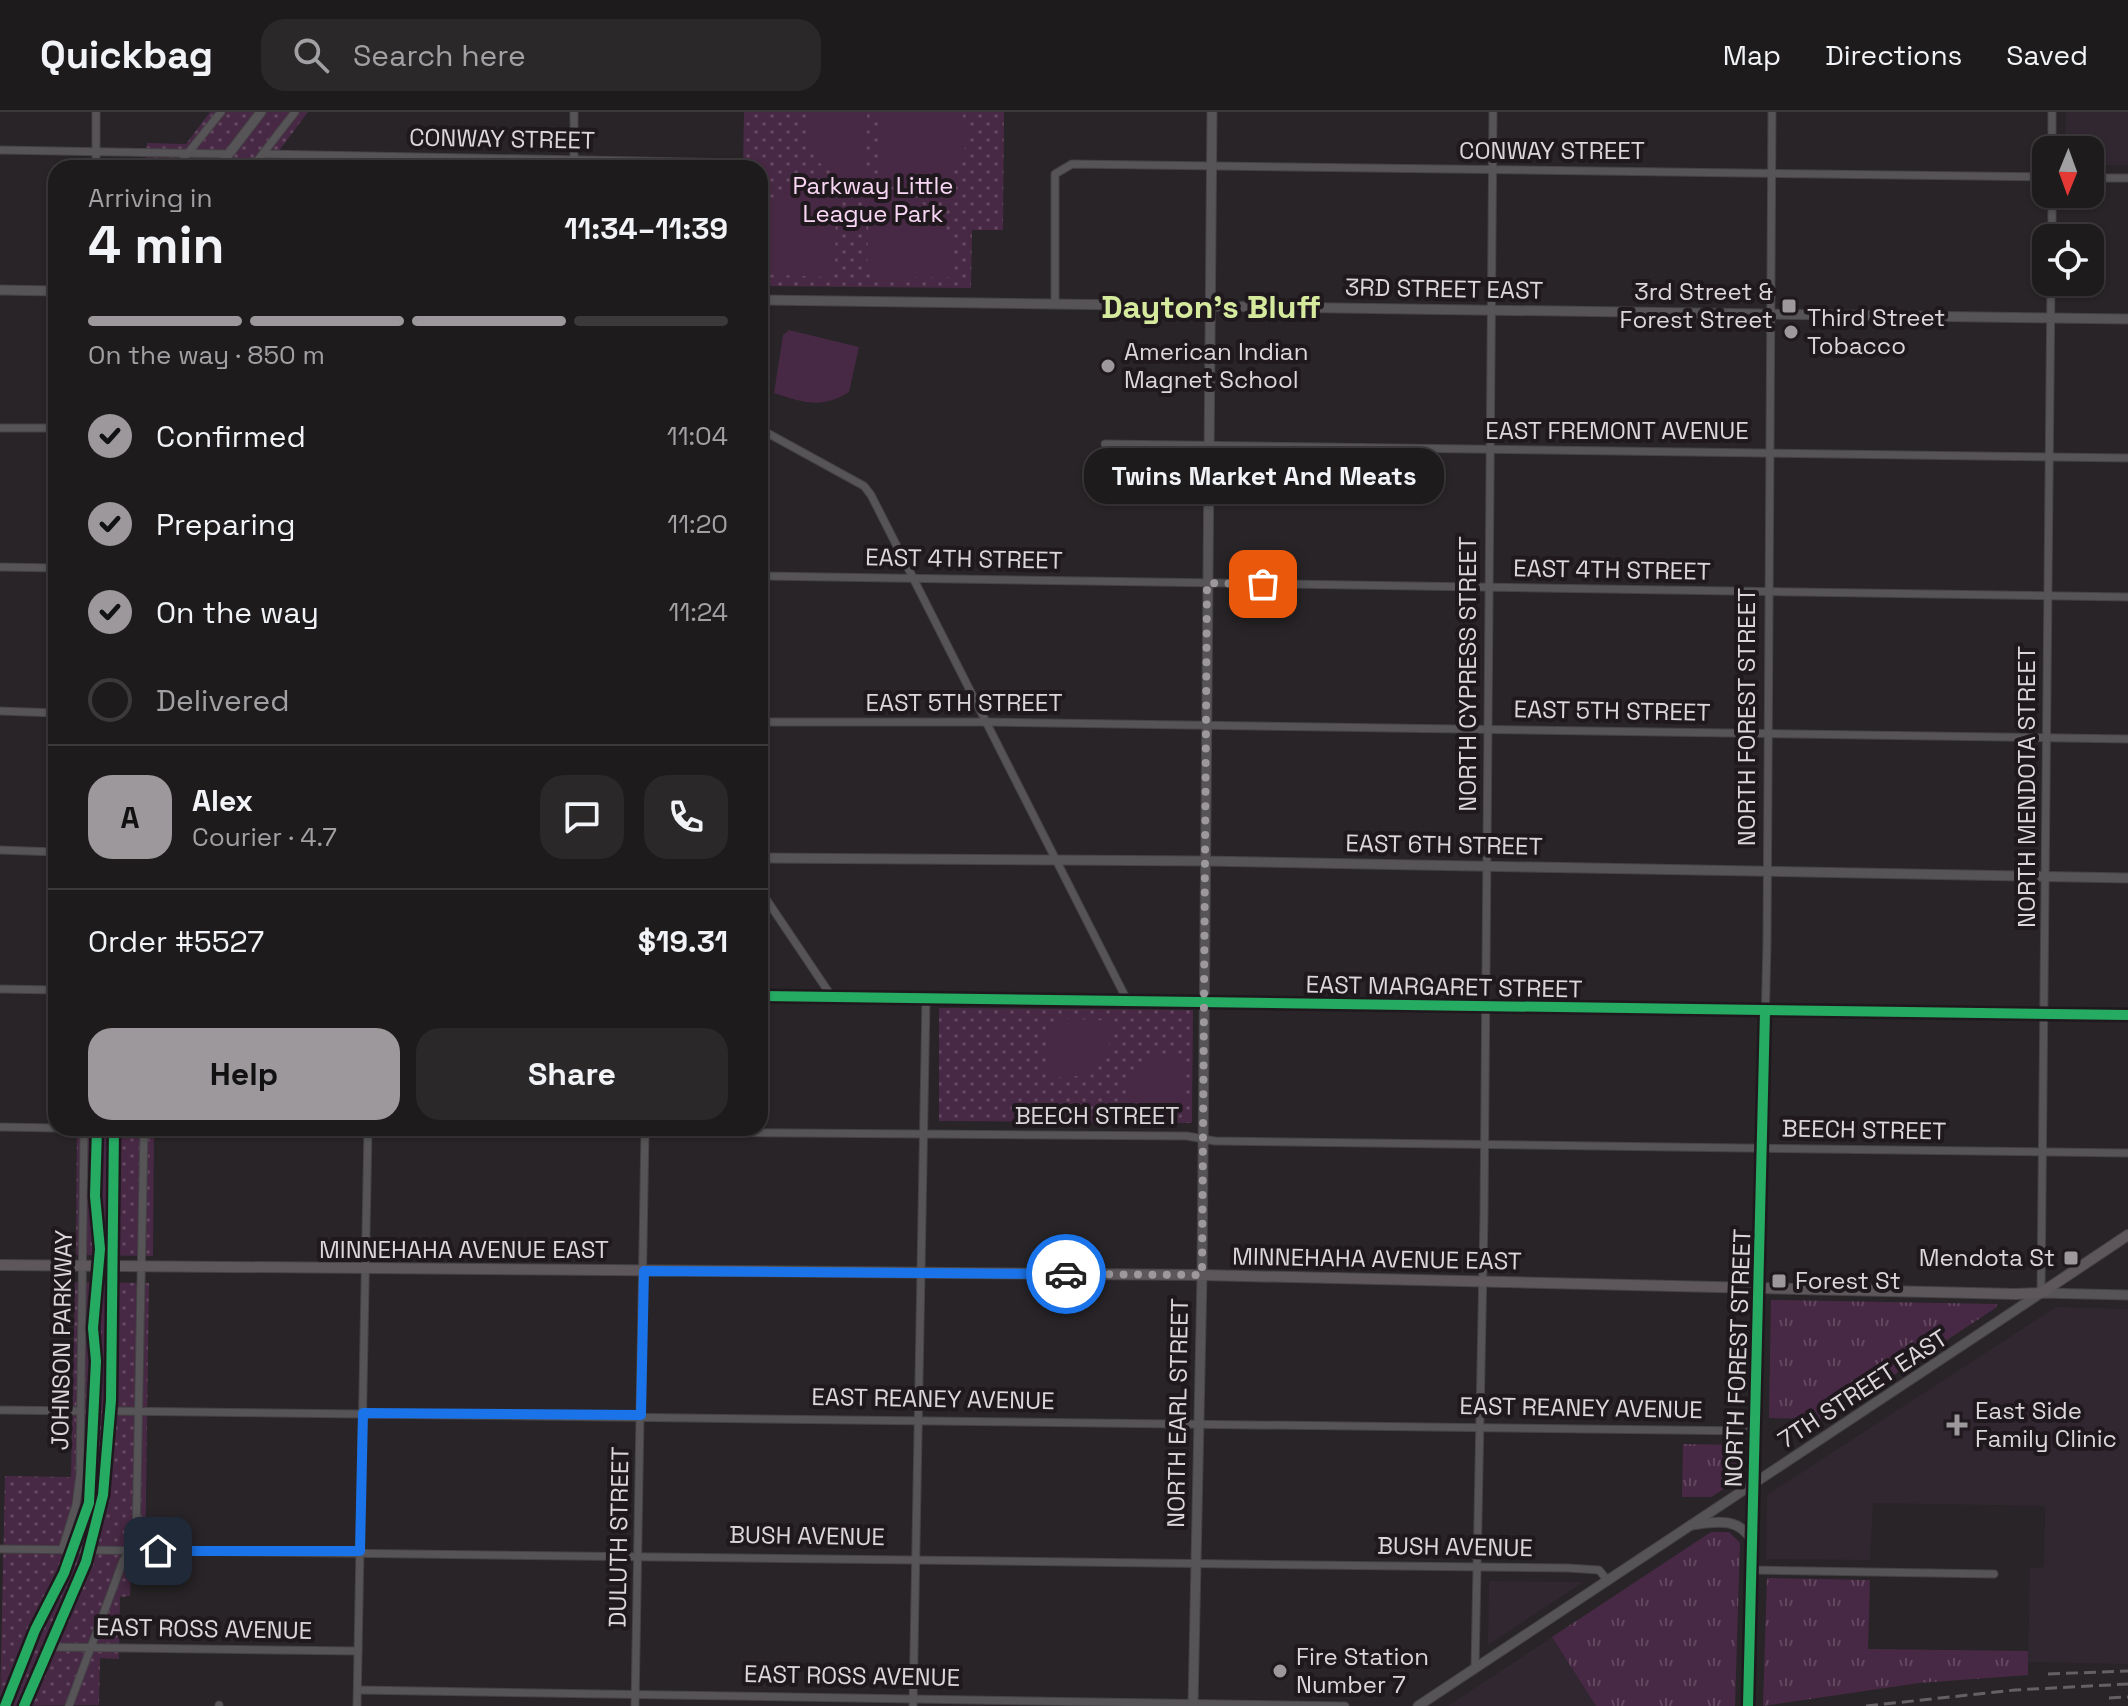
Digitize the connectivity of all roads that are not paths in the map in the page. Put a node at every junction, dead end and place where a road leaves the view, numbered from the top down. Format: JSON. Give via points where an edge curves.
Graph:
{"nodes":[{"id":1,"x":96,"y":112,"type":"edge"},
{"id":2,"x":221,"y":112,"type":"edge"},
{"id":3,"x":261,"y":112,"type":"edge"},
{"id":4,"x":295,"y":112,"type":"edge"},
{"id":5,"x":574,"y":112,"type":"edge"},
{"id":6,"x":1212,"y":112,"type":"edge"},
{"id":7,"x":1493,"y":112,"type":"edge"},
{"id":8,"x":1772,"y":112,"type":"edge"},
{"id":9,"x":2052,"y":112,"type":"edge"},
{"id":10,"x":2052,"y":136,"type":"edge"},
{"id":11,"x":0,"y":150,"type":"edge"},
{"id":12,"x":96,"y":152,"type":"junction"},
{"id":13,"x":188,"y":153,"type":"junction"},
{"id":14,"x":228,"y":154,"type":"junction"},
{"id":15,"x":263,"y":154,"type":"junction"},
{"id":16,"x":96,"y":160,"type":"edge"},
{"id":17,"x":182,"y":160,"type":"edge"},
{"id":18,"x":224,"y":160,"type":"edge"},
{"id":19,"x":260,"y":160,"type":"edge"},
{"id":20,"x":450,"y":160,"type":"edge"},
{"id":21,"x":574,"y":160,"type":"edge"},
{"id":22,"x":1212,"y":167,"type":"junction"},
{"id":23,"x":1493,"y":171,"type":"junction"},
{"id":24,"x":1771,"y":173,"type":"junction"},
{"id":25,"x":2032,"y":177,"type":"edge"},
{"id":26,"x":2104,"y":178,"type":"edge"},
{"id":27,"x":2128,"y":178,"type":"edge"},
{"id":28,"x":0,"y":290,"type":"edge"},
{"id":29,"x":48,"y":291,"type":"edge"},
{"id":30,"x":2051,"y":296,"type":"edge"},
{"id":31,"x":768,"y":300,"type":"edge"},
{"id":32,"x":1055,"y":304,"type":"junction"},
{"id":33,"x":1210,"y":306,"type":"junction"},
{"id":34,"x":1491,"y":310,"type":"junction"},
{"id":35,"x":1769,"y":314,"type":"junction"},
{"id":36,"x":2050,"y":318,"type":"junction"},
{"id":37,"x":2128,"y":319,"type":"edge"},
{"id":38,"x":0,"y":428,"type":"edge"},
{"id":39,"x":48,"y":428,"type":"edge"},
{"id":40,"x":768,"y":433,"type":"edge"},
{"id":41,"x":1105,"y":444,"type":"dead end"},
{"id":42,"x":1210,"y":446,"type":"junction"},
{"id":43,"x":1490,"y":450,"type":"junction"},
{"id":44,"x":1769,"y":452,"type":"junction"},
{"id":45,"x":2049,"y":457,"type":"junction"},
{"id":46,"x":2128,"y":458,"type":"edge"},
{"id":47,"x":0,"y":567,"type":"edge"},
{"id":48,"x":48,"y":568,"type":"edge"},
{"id":49,"x":768,"y":576,"type":"edge"},
{"id":50,"x":914,"y":578,"type":"junction"},
{"id":51,"x":1207,"y":583,"type":"junction"},
{"id":52,"x":1489,"y":588,"type":"junction"},
{"id":53,"x":1767,"y":593,"type":"junction"},
{"id":54,"x":2048,"y":596,"type":"junction"},
{"id":55,"x":2128,"y":597,"type":"edge"},
{"id":56,"x":0,"y":711,"type":"edge"},
{"id":57,"x":48,"y":713,"type":"edge"},
{"id":58,"x":768,"y":722,"type":"edge"},
{"id":59,"x":989,"y":722,"type":"junction"},
{"id":60,"x":1206,"y":726,"type":"junction"},
{"id":61,"x":1488,"y":729,"type":"junction"},
{"id":62,"x":1767,"y":732,"type":"junction"},
{"id":63,"x":2047,"y":737,"type":"junction"},
{"id":64,"x":2128,"y":739,"type":"edge"},
{"id":65,"x":0,"y":850,"type":"edge"},
{"id":66,"x":48,"y":852,"type":"edge"},
{"id":67,"x":768,"y":858,"type":"edge"},
{"id":68,"x":1059,"y":860,"type":"junction"},
{"id":69,"x":1205,"y":861,"type":"junction"},
{"id":70,"x":1487,"y":866,"type":"junction"},
{"id":71,"x":1766,"y":871,"type":"junction"},
{"id":72,"x":2046,"y":876,"type":"junction"},
{"id":73,"x":2128,"y":878,"type":"edge"},
{"id":74,"x":768,"y":902,"type":"edge"},
{"id":75,"x":0,"y":989,"type":"edge"},
{"id":76,"x":48,"y":990,"type":"edge"},
{"id":77,"x":768,"y":996,"type":"edge"},
{"id":78,"x":832,"y":997,"type":"junction"},
{"id":79,"x":926,"y":999,"type":"junction"},
{"id":80,"x":1127,"y":1000,"type":"junction"},
{"id":81,"x":1204,"y":1002,"type":"junction"},
{"id":82,"x":1484,"y":1008,"type":"junction"},
{"id":83,"x":1765,"y":1011,"type":"junction"},
{"id":84,"x":2045,"y":1014,"type":"junction"},
{"id":85,"x":2128,"y":1015,"type":"edge"},
{"id":86,"x":0,"y":1127,"type":"edge"},
{"id":87,"x":48,"y":1128,"type":"edge"},
{"id":88,"x":768,"y":1132,"type":"edge"},
{"id":89,"x":925,"y":1135,"type":"junction"},
{"id":90,"x":84,"y":1136,"type":"edge"},
{"id":91,"x":114,"y":1136,"type":"edge"},
{"id":92,"x":144,"y":1136,"type":"edge"},
{"id":93,"x":368,"y":1136,"type":"edge"},
{"id":94,"x":645,"y":1136,"type":"edge"},
{"id":95,"x":1203,"y":1140,"type":"junction"},
{"id":96,"x":1484,"y":1145,"type":"junction"},
{"id":97,"x":1763,"y":1149,"type":"junction"},
{"id":98,"x":2044,"y":1152,"type":"junction"},
{"id":99,"x":2128,"y":1153,"type":"edge"},
{"id":100,"x":2128,"y":1235,"type":"edge"},
{"id":101,"x":0,"y":1265,"type":"edge"},
{"id":102,"x":83,"y":1267,"type":"junction"},
{"id":103,"x":114,"y":1267,"type":"junction"},
{"id":104,"x":143,"y":1267,"type":"junction"},
{"id":105,"x":366,"y":1268,"type":"junction"},
{"id":106,"x":644,"y":1271,"type":"junction"},
{"id":107,"x":923,"y":1273,"type":"junction"},
{"id":108,"x":1202,"y":1275,"type":"junction"},
{"id":109,"x":1482,"y":1282,"type":"junction"},
{"id":110,"x":1759,"y":1287,"type":"junction"},
{"id":111,"x":2041,"y":1293,"type":"junction"},
{"id":112,"x":2128,"y":1295,"type":"edge"},
{"id":113,"x":0,"y":1410,"type":"edge"},
{"id":114,"x":80,"y":1411,"type":"junction"},
{"id":115,"x":111,"y":1411,"type":"junction"},
{"id":116,"x":139,"y":1411,"type":"junction"},
{"id":117,"x":363,"y":1413,"type":"junction"},
{"id":118,"x":641,"y":1415,"type":"junction"},
{"id":119,"x":920,"y":1419,"type":"junction"},
{"id":120,"x":1199,"y":1424,"type":"junction"},
{"id":121,"x":1478,"y":1427,"type":"junction"},
{"id":122,"x":1754,"y":1431,"type":"junction"},
{"id":123,"x":1754,"y":1485,"type":"junction"},
{"id":124,"x":1687,"y":1525,"type":"junction"},
{"id":125,"x":1752,"y":1541,"type":"junction"},
{"id":126,"x":0,"y":1549,"type":"edge"},
{"id":127,"x":62,"y":1550,"type":"junction"},
{"id":128,"x":90,"y":1550,"type":"junction"},
{"id":129,"x":129,"y":1550,"type":"junction"},
{"id":130,"x":360,"y":1551,"type":"junction"},
{"id":131,"x":638,"y":1554,"type":"junction"},
{"id":132,"x":917,"y":1558,"type":"junction"},
{"id":133,"x":1196,"y":1562,"type":"junction"},
{"id":134,"x":1475,"y":1568,"type":"junction"},
{"id":135,"x":1751,"y":1570,"type":"junction"},
{"id":136,"x":1994,"y":1574,"type":"dead end"},
{"id":137,"x":1608,"y":1581,"type":"junction"},
{"id":138,"x":50,"y":1647,"type":"junction"},
{"id":139,"x":90,"y":1648,"type":"junction"},
{"id":140,"x":358,"y":1651,"type":"junction"},
{"id":141,"x":1475,"y":1669,"type":"junction"},
{"id":142,"x":358,"y":1690,"type":"junction"},
{"id":143,"x":636,"y":1693,"type":"junction"},
{"id":144,"x":913,"y":1702,"type":"edge"},
{"id":145,"x":1193,"y":1704,"type":"edge"},
{"id":146,"x":24,"y":1706,"type":"edge"},
{"id":147,"x":69,"y":1706,"type":"edge"},
{"id":148,"x":357,"y":1706,"type":"edge"},
{"id":149,"x":635,"y":1706,"type":"edge"},
{"id":150,"x":1345,"y":1706,"type":"edge"},
{"id":151,"x":1418,"y":1706,"type":"edge"},
{"id":152,"x":1748,"y":1706,"type":"edge"}],
"edges":[{"from":1,"to":12,"type":"street"},
{"from":2,"to":13,"type":"street"},
{"from":3,"to":14,"type":"street"},
{"from":4,"to":15,"type":"street"},
{"from":5,"to":21,"type":"street"},
{"from":6,"to":22,"type":"street","name":"NORTH EARL STREET"},
{"from":7,"to":23,"type":"street","name":"NORTH CYPRESS STREET"},
{"from":8,"to":24,"type":"street","name":"NORTH FOREST STREET"},
{"from":9,"to":10,"type":"street"},
{"from":11,"to":12,"type":"street"},
{"from":12,"to":13,"type":"street"},
{"from":12,"to":16,"type":"street"},
{"from":13,"to":14,"type":"street"},
{"from":13,"to":17,"type":"street"},
{"from":14,"to":18,"type":"street"},
{"from":15,"to":19,"type":"street"},
{"from":15,"to":20,"type":"street","name":"CONWAY STREET"},
{"from":22,"to":23,"type":"street","name":"CONWAY STREET"},
{"from":22,"to":32,"type":"street","name":"CONWAY STREET","via":[[1072,164],[1058,169]]},
{"from":22,"to":33,"type":"street","name":"NORTH EARL STREET"},
{"from":23,"to":24,"type":"street","name":"CONWAY STREET"},
{"from":23,"to":34,"type":"street","name":"NORTH CYPRESS STREET"},
{"from":24,"to":25,"type":"street","name":"CONWAY STREET"},
{"from":24,"to":35,"type":"street","name":"NORTH FOREST STREET"},
{"from":26,"to":27,"type":"street"},
{"from":28,"to":29,"type":"street"},
{"from":30,"to":36,"type":"street","name":"NORTH MENDOTA STREET"},
{"from":31,"to":32,"type":"street","name":"3RD STREET EAST"},
{"from":32,"to":33,"type":"street","name":"3RD STREET EAST"},
{"from":33,"to":34,"type":"street","name":"3RD STREET EAST"},
{"from":33,"to":42,"type":"street","name":"NORTH EARL STREET"},
{"from":34,"to":35,"type":"street","name":"3RD STREET EAST"},
{"from":34,"to":43,"type":"street","name":"NORTH CYPRESS STREET"},
{"from":35,"to":36,"type":"street","name":"3RD STREET EAST"},
{"from":35,"to":44,"type":"street","name":"NORTH FOREST STREET"},
{"from":36,"to":37,"type":"street","name":"3RD STREET EAST"},
{"from":36,"to":45,"type":"street","name":"NORTH MENDOTA STREET"},
{"from":38,"to":39,"type":"street"},
{"from":40,"to":50,"type":"street","via":[[864,486]]},
{"from":41,"to":42,"type":"street","name":"EAST FREMONT AVENUE"},
{"from":42,"to":43,"type":"street","name":"EAST FREMONT AVENUE"},
{"from":42,"to":51,"type":"street","name":"NORTH EARL STREET"},
{"from":43,"to":44,"type":"street","name":"EAST FREMONT AVENUE"},
{"from":43,"to":52,"type":"street","name":"NORTH CYPRESS STREET"},
{"from":44,"to":45,"type":"street","name":"EAST FREMONT AVENUE"},
{"from":44,"to":53,"type":"street","name":"NORTH FOREST STREET"},
{"from":45,"to":46,"type":"street","name":"EAST FREMONT AVENUE"},
{"from":45,"to":54,"type":"street","name":"NORTH MENDOTA STREET"},
{"from":47,"to":48,"type":"street"},
{"from":49,"to":50,"type":"street","name":"EAST 4TH STREET"},
{"from":50,"to":51,"type":"street","name":"EAST 4TH STREET"},
{"from":50,"to":59,"type":"street"},
{"from":51,"to":52,"type":"street","name":"EAST 4TH STREET"},
{"from":51,"to":60,"type":"street","name":"NORTH EARL STREET"},
{"from":52,"to":53,"type":"street","name":"EAST 4TH STREET"},
{"from":52,"to":61,"type":"street","name":"NORTH CYPRESS STREET"},
{"from":53,"to":54,"type":"street","name":"EAST 4TH STREET"},
{"from":53,"to":62,"type":"street","name":"NORTH FOREST STREET"},
{"from":54,"to":55,"type":"street","name":"EAST 4TH STREET"},
{"from":54,"to":63,"type":"street","name":"NORTH MENDOTA STREET"},
{"from":56,"to":57,"type":"street"},
{"from":58,"to":59,"type":"street","name":"EAST 5TH STREET"},
{"from":59,"to":60,"type":"street","name":"EAST 5TH STREET"},
{"from":59,"to":68,"type":"street"},
{"from":60,"to":61,"type":"street","name":"EAST 5TH STREET"},
{"from":60,"to":69,"type":"street","name":"NORTH EARL STREET"},
{"from":61,"to":62,"type":"street","name":"EAST 5TH STREET"},
{"from":61,"to":70,"type":"street","name":"NORTH CYPRESS STREET"},
{"from":62,"to":63,"type":"street","name":"EAST 5TH STREET"},
{"from":62,"to":71,"type":"street","name":"NORTH FOREST STREET"},
{"from":63,"to":64,"type":"street","name":"EAST 5TH STREET"},
{"from":63,"to":72,"type":"street","name":"NORTH MENDOTA STREET"},
{"from":65,"to":66,"type":"street"},
{"from":67,"to":68,"type":"street","name":"EAST 6TH STREET"},
{"from":68,"to":69,"type":"street","name":"EAST 6TH STREET"},
{"from":68,"to":80,"type":"street"},
{"from":69,"to":70,"type":"street","name":"EAST 6TH STREET"},
{"from":69,"to":81,"type":"street","name":"NORTH EARL STREET"},
{"from":70,"to":71,"type":"street","name":"EAST 6TH STREET"},
{"from":70,"to":82,"type":"street","name":"NORTH CYPRESS STREET"},
{"from":71,"to":72,"type":"street","name":"EAST 6TH STREET"},
{"from":71,"to":83,"type":"street","name":"NORTH FOREST STREET"},
{"from":72,"to":73,"type":"street","name":"EAST 6TH STREET"},
{"from":72,"to":84,"type":"street","name":"NORTH MENDOTA STREET"},
{"from":74,"to":78,"type":"street"},
{"from":75,"to":76,"type":"street"},
{"from":77,"to":78,"type":"street","name":"EAST MARGARET STREET"},
{"from":78,"to":79,"type":"street","name":"EAST MARGARET STREET"},
{"from":79,"to":80,"type":"street","name":"EAST MARGARET STREET"},
{"from":79,"to":89,"type":"street"},
{"from":80,"to":81,"type":"street","name":"EAST MARGARET STREET"},
{"from":81,"to":82,"type":"street","name":"EAST MARGARET STREET"},
{"from":81,"to":95,"type":"street","name":"NORTH EARL STREET"},
{"from":82,"to":83,"type":"street","name":"EAST MARGARET STREET"},
{"from":82,"to":96,"type":"street","name":"NORTH CYPRESS STREET"},
{"from":83,"to":84,"type":"street","name":"EAST MARGARET STREET"},
{"from":83,"to":97,"type":"street","name":"NORTH FOREST STREET"},
{"from":84,"to":85,"type":"street","name":"EAST MARGARET STREET"},
{"from":84,"to":98,"type":"street","name":"NORTH MENDOTA STREET"},
{"from":86,"to":87,"type":"street"},
{"from":88,"to":89,"type":"street","name":"BEECH STREET"},
{"from":89,"to":95,"type":"street","name":"BEECH STREET"},
{"from":89,"to":107,"type":"street"},
{"from":90,"to":102,"type":"street","name":"JOHNSON PARKWAY"},
{"from":91,"to":103,"type":"street","name":"JOHNSON PARKWAY"},
{"from":92,"to":104,"type":"street"},
{"from":93,"to":105,"type":"street"},
{"from":94,"to":106,"type":"street","name":"DULUTH STREET"},
{"from":95,"to":96,"type":"street","name":"BEECH STREET"},
{"from":95,"to":108,"type":"street","name":"NORTH EARL STREET"},
{"from":96,"to":97,"type":"street","name":"BEECH STREET"},
{"from":96,"to":109,"type":"street","name":"NORTH CYPRESS STREET"},
{"from":97,"to":98,"type":"street","name":"BEECH STREET"},
{"from":97,"to":110,"type":"street","name":"NORTH FOREST STREET"},
{"from":98,"to":99,"type":"street","name":"BEECH STREET"},
{"from":98,"to":111,"type":"street","name":"NORTH MENDOTA STREET"},
{"from":100,"to":111,"type":"main road","name":"7TH STREET EAST"},
{"from":101,"to":102,"type":"main road","name":"MINNEHAHA AVENUE EAST"},
{"from":102,"to":103,"type":"main road","name":"MINNEHAHA AVENUE EAST"},
{"from":102,"to":114,"type":"street","name":"JOHNSON PARKWAY"},
{"from":103,"to":104,"type":"main road","name":"MINNEHAHA AVENUE EAST"},
{"from":103,"to":115,"type":"street","name":"JOHNSON PARKWAY"},
{"from":104,"to":105,"type":"main road","name":"MINNEHAHA AVENUE EAST"},
{"from":104,"to":116,"type":"street"},
{"from":105,"to":106,"type":"main road","name":"MINNEHAHA AVENUE EAST"},
{"from":105,"to":117,"type":"street"},
{"from":106,"to":107,"type":"main road","name":"MINNEHAHA AVENUE EAST"},
{"from":106,"to":118,"type":"street","name":"DULUTH STREET"},
{"from":107,"to":108,"type":"main road","name":"MINNEHAHA AVENUE EAST"},
{"from":107,"to":119,"type":"street"},
{"from":108,"to":109,"type":"main road","name":"MINNEHAHA AVENUE EAST"},
{"from":108,"to":120,"type":"street","name":"NORTH EARL STREET"},
{"from":109,"to":110,"type":"main road","name":"MINNEHAHA AVENUE EAST"},
{"from":109,"to":121,"type":"street","name":"NORTH CYPRESS STREET"},
{"from":110,"to":111,"type":"main road","name":"MINNEHAHA AVENUE EAST"},
{"from":110,"to":122,"type":"street","name":"NORTH FOREST STREET"},
{"from":111,"to":112,"type":"street","name":"MINNEHAHA AVENUE EAST"},
{"from":111,"to":123,"type":"street","name":"7TH STREET EAST"},
{"from":113,"to":114,"type":"street"},
{"from":114,"to":127,"type":"street","name":"JOHNSON PARKWAY","via":[[76,1505]]},
{"from":115,"to":116,"type":"street","name":"EAST REANEY AVENUE"},
{"from":115,"to":128,"type":"street","name":"JOHNSON PARKWAY","via":[[107,1472]]},
{"from":116,"to":117,"type":"street","name":"EAST REANEY AVENUE"},
{"from":116,"to":129,"type":"street","via":[[136,1540]]},
{"from":117,"to":118,"type":"street","name":"EAST REANEY AVENUE"},
{"from":117,"to":130,"type":"street"},
{"from":118,"to":119,"type":"street","name":"EAST REANEY AVENUE"},
{"from":118,"to":131,"type":"street","name":"DULUTH STREET"},
{"from":119,"to":120,"type":"street","name":"EAST REANEY AVENUE"},
{"from":119,"to":132,"type":"street"},
{"from":120,"to":121,"type":"street","name":"EAST REANEY AVENUE"},
{"from":120,"to":133,"type":"street","name":"NORTH EARL STREET"},
{"from":121,"to":122,"type":"street","name":"EAST REANEY AVENUE"},
{"from":121,"to":134,"type":"street","name":"NORTH CYPRESS STREET"},
{"from":122,"to":123,"type":"street","name":"NORTH FOREST STREET"},
{"from":123,"to":124,"type":"street","name":"7TH STREET EAST"},
{"from":123,"to":125,"type":"street","name":"NORTH FOREST STREET"},
{"from":124,"to":125,"type":"street","via":[[1733,1523]]},
{"from":124,"to":137,"type":"street","name":"7TH STREET EAST"},
{"from":125,"to":135,"type":"street","name":"NORTH FOREST STREET"},
{"from":126,"to":127,"type":"street","name":"BUSH AVENUE"},
{"from":127,"to":128,"type":"street","name":"BUSH AVENUE"},
{"from":128,"to":129,"type":"street","name":"BUSH AVENUE"},
{"from":128,"to":138,"type":"street","name":"JOHNSON PARKWAY"},
{"from":129,"to":130,"type":"street","name":"BUSH AVENUE"},
{"from":129,"to":139,"type":"street"},
{"from":130,"to":131,"type":"street","name":"BUSH AVENUE"},
{"from":130,"to":140,"type":"street"},
{"from":131,"to":132,"type":"street","name":"BUSH AVENUE"},
{"from":131,"to":143,"type":"street","name":"DULUTH STREET"},
{"from":132,"to":133,"type":"street","name":"BUSH AVENUE"},
{"from":132,"to":144,"type":"street"},
{"from":133,"to":134,"type":"street","name":"BUSH AVENUE"},
{"from":133,"to":145,"type":"street","name":"NORTH EARL STREET"},
{"from":134,"to":137,"type":"street","name":"BUSH AVENUE","via":[[1599,1570]]},
{"from":134,"to":141,"type":"street","name":"NORTH CYPRESS STREET"},
{"from":135,"to":136,"type":"street"},
{"from":135,"to":152,"type":"street","name":"NORTH FOREST STREET"},
{"from":137,"to":141,"type":"street","name":"7TH STREET EAST"},
{"from":138,"to":139,"type":"street","name":"EAST ROSS AVENUE"},
{"from":138,"to":146,"type":"street","name":"JOHNSON PARKWAY"},
{"from":139,"to":140,"type":"street","name":"EAST ROSS AVENUE"},
{"from":139,"to":147,"type":"street"},
{"from":140,"to":142,"type":"street"},
{"from":141,"to":151,"type":"street","name":"7TH STREET EAST"},
{"from":142,"to":143,"type":"street","name":"EAST ROSS AVENUE"},
{"from":142,"to":148,"type":"street"},
{"from":143,"to":144,"type":"street","name":"EAST ROSS AVENUE"},
{"from":143,"to":149,"type":"street","name":"DULUTH STREET"},
{"from":144,"to":145,"type":"street","name":"EAST ROSS AVENUE"},
{"from":145,"to":150,"type":"street","name":"EAST ROSS AVENUE"}]}
